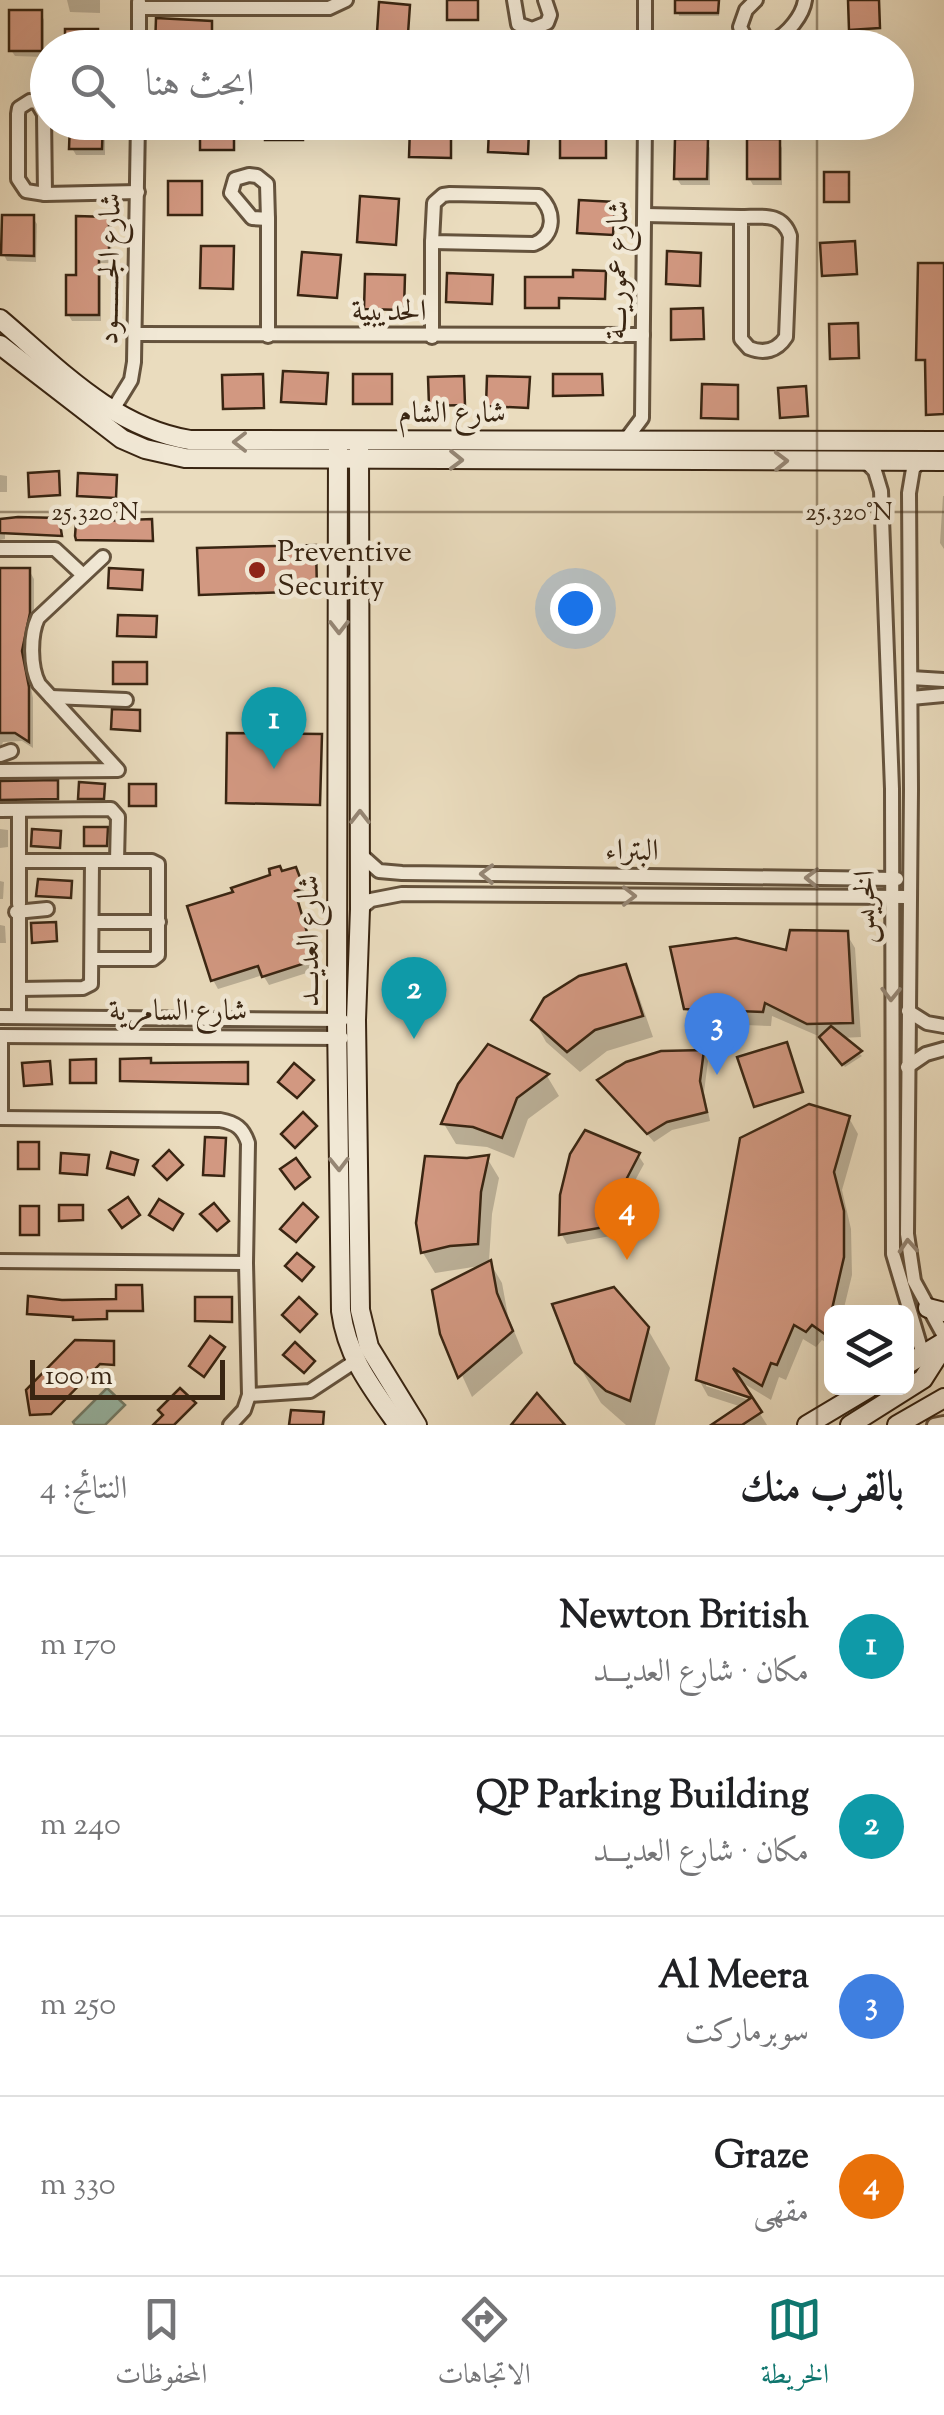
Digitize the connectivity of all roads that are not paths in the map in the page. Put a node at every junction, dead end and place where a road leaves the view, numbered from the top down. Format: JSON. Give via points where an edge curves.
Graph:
{"nodes":[{"id":1,"x":346,"y":0,"type":"edge"},
{"id":2,"x":514,"y":0,"type":"edge"},
{"id":3,"x":545,"y":0,"type":"edge"},
{"id":4,"x":645,"y":0,"type":"edge"},
{"id":5,"x":756,"y":0,"type":"edge"},
{"id":6,"x":806,"y":0,"type":"edge"},
{"id":7,"x":139,"y":4,"type":"edge"},
{"id":8,"x":255,"y":4,"type":"edge"},
{"id":9,"x":139,"y":30,"type":"edge"},
{"id":10,"x":645,"y":30,"type":"edge"},
{"id":11,"x":741,"y":30,"type":"edge"},
{"id":12,"x":785,"y":30,"type":"edge"},
{"id":13,"x":30,"y":100,"type":"edge"},
{"id":14,"x":45,"y":140,"type":"edge"},
{"id":15,"x":138,"y":140,"type":"edge"},
{"id":16,"x":645,"y":140,"type":"edge"},
{"id":17,"x":138,"y":192,"type":"junction"},
{"id":18,"x":46,"y":194,"type":"junction"},
{"id":19,"x":645,"y":215,"type":"junction"},
{"id":20,"x":741,"y":217,"type":"junction"},
{"id":21,"x":268,"y":219,"type":"dead end"},
{"id":22,"x":432,"y":242,"type":"junction"},
{"id":23,"x":0,"y":319,"type":"edge"},
{"id":24,"x":136,"y":334,"type":"junction"},
{"id":25,"x":642,"y":335,"type":"junction"},
{"id":26,"x":268,"y":336,"type":"junction"},
{"id":27,"x":432,"y":337,"type":"junction"},
{"id":28,"x":0,"y":345,"type":"edge"},
{"id":29,"x":112,"y":412,"type":"junction"},
{"id":30,"x":642,"y":418,"type":"junction"},
{"id":31,"x":944,"y":441,"type":"edge"},
{"id":32,"x":624,"y":442,"type":"junction"},
{"id":33,"x":660,"y":442,"type":"junction"},
{"id":34,"x":338,"y":451,"type":"junction"},
{"id":35,"x":359,"y":451,"type":"junction"},
{"id":36,"x":864,"y":460,"type":"junction"},
{"id":37,"x":920,"y":461,"type":"junction"},
{"id":38,"x":944,"y":461,"type":"edge"},
{"id":39,"x":882,"y":491,"type":"junction"},
{"id":40,"x":909,"y":493,"type":"junction"},
{"id":41,"x":0,"y":549,"type":"edge"},
{"id":42,"x":103,"y":556,"type":"dead end"},
{"id":43,"x":84,"y":575,"type":"junction"},
{"id":44,"x":911,"y":678,"type":"junction"},
{"id":45,"x":944,"y":680,"type":"edge"},
{"id":46,"x":944,"y":694,"type":"edge"},
{"id":47,"x":51,"y":697,"type":"junction"},
{"id":48,"x":911,"y":698,"type":"junction"},
{"id":49,"x":126,"y":700,"type":"dead end"},
{"id":50,"x":0,"y":771,"type":"edge"},
{"id":51,"x":0,"y":810,"type":"edge"},
{"id":52,"x":19,"y":810,"type":"junction"},
{"id":53,"x":360,"y":854,"type":"junction"},
{"id":54,"x":20,"y":861,"type":"junction"},
{"id":55,"x":92,"y":861,"type":"junction"},
{"id":56,"x":117,"y":861,"type":"junction"},
{"id":57,"x":891,"y":879,"type":"junction"},
{"id":58,"x":910,"y":879,"type":"junction"},
{"id":59,"x":892,"y":897,"type":"junction"},
{"id":60,"x":910,"y":897,"type":"junction"},
{"id":61,"x":16,"y":909,"type":"edge"},
{"id":62,"x":47,"y":909,"type":"dead end"},
{"id":63,"x":360,"y":909,"type":"junction"},
{"id":64,"x":93,"y":922,"type":"junction"},
{"id":65,"x":159,"y":922,"type":"junction"},
{"id":66,"x":93,"y":959,"type":"junction"},
{"id":67,"x":19,"y":989,"type":"junction"},
{"id":68,"x":908,"y":1011,"type":"junction"},
{"id":69,"x":0,"y":1017,"type":"edge"},
{"id":70,"x":19,"y":1017,"type":"junction"},
{"id":71,"x":944,"y":1026,"type":"edge"},
{"id":72,"x":347,"y":1029,"type":"junction"},
{"id":73,"x":1,"y":1036,"type":"edge"},
{"id":74,"x":944,"y":1049,"type":"edge"},
{"id":75,"x":907,"y":1068,"type":"junction"},
{"id":76,"x":0,"y":1118,"type":"edge"},
{"id":77,"x":0,"y":1261,"type":"edge"},
{"id":78,"x":246,"y":1263,"type":"junction"},
{"id":79,"x":936,"y":1310,"type":"edge"},
{"id":80,"x":944,"y":1341,"type":"edge"},
{"id":81,"x":923,"y":1355,"type":"junction"},
{"id":82,"x":914,"y":1360,"type":"edge"},
{"id":83,"x":354,"y":1362,"type":"junction"},
{"id":84,"x":250,"y":1395,"type":"junction"},
{"id":85,"x":857,"y":1395,"type":"edge"},
{"id":86,"x":944,"y":1398,"type":"edge"},
{"id":87,"x":944,"y":1422,"type":"edge"},
{"id":88,"x":230,"y":1425,"type":"edge"},
{"id":89,"x":398,"y":1425,"type":"edge"},
{"id":90,"x":416,"y":1425,"type":"edge"},
{"id":91,"x":806,"y":1425,"type":"edge"},
{"id":92,"x":850,"y":1425,"type":"edge"},
{"id":93,"x":897,"y":1425,"type":"edge"},
{"id":94,"x":934,"y":1425,"type":"edge"}],
"edges":[{"from":1,"to":8,"type":"street","via":[[329,8]]},
{"from":2,"to":3,"type":"street","via":[[518,24],[532,29],[547,23]]},
{"from":4,"to":10,"type":"street"},
{"from":5,"to":11,"type":"street"},
{"from":6,"to":12,"type":"street"},
{"from":7,"to":8,"type":"street"},
{"from":7,"to":9,"type":"street"},
{"from":13,"to":18,"type":"street","via":[[18,114],[18,179],[26,191]]},
{"from":14,"to":18,"type":"street"},
{"from":15,"to":17,"type":"street","name":"شارع الجــــــــود"},
{"from":16,"to":19,"type":"street","name":"شارع عموريـــة"},
{"from":17,"to":18,"type":"street"},
{"from":17,"to":24,"type":"street","name":"شارع الجــــــــود"},
{"from":19,"to":20,"type":"street"},
{"from":19,"to":25,"type":"street","name":"شارع عموريـــة"},
{"from":20,"to":20,"type":"street","via":[[775,217],[790,236],[786,337],[767,352],[741,339]]},
{"from":21,"to":26,"type":"street"},
{"from":22,"to":22,"type":"street","via":[[432,209],[443,195],[534,194],[551,213],[549,231],[534,244]]},
{"from":22,"to":27,"type":"street"},
{"from":23,"to":29,"type":"street","name":"شارع الشام"},
{"from":24,"to":26,"type":"street","name":"الحديبية"},
{"from":24,"to":29,"type":"street","name":"شارع الجــــــــود","via":[[131,380]]},
{"from":25,"to":27,"type":"street","name":"الحديبية"},
{"from":25,"to":30,"type":"street","name":"شارع عموريـــة"},
{"from":26,"to":27,"type":"street","name":"الحديبية"},
{"from":28,"to":34,"type":"street","name":"شارع الشام","via":[[102,426],[146,449],[186,458]]},
{"from":34,"to":29,"type":"street","name":"شارع الشام","one_way":true,"via":[[190,440]]},
{"from":30,"to":32,"type":"street"},
{"from":30,"to":33,"type":"street"},
{"from":31,"to":33,"type":"street","name":"شارع الشام"},
{"from":32,"to":33,"type":"street","name":"شارع الشام"},
{"from":32,"to":35,"type":"street","name":"شارع الشام"},
{"from":34,"to":35,"type":"street","name":"شارع الشام"},
{"from":34,"to":72,"type":"street","name":"شارع العديـــد","one_way":true},
{"from":35,"to":36,"type":"street","name":"شارع الشام","one_way":true,"via":[[646,462]]},
{"from":53,"to":35,"type":"street","name":"شارع العديـــد","one_way":true},
{"from":36,"to":37,"type":"street","name":"شارع الشام"},
{"from":36,"to":39,"type":"street","name":"الخريس"},
{"from":37,"to":38,"type":"street","name":"شارع الشام"},
{"from":37,"to":40,"type":"street","name":"الخريس"},
{"from":39,"to":40,"type":"street","via":[[894,486]]},
{"from":39,"to":57,"type":"street","name":"الخريس"},
{"from":40,"to":44,"type":"street","name":"الخريس"},
{"from":41,"to":43,"type":"street","via":[[55,550]]},
{"from":42,"to":43,"type":"street"},
{"from":43,"to":47,"type":"street","via":[[35,623],[34,675]]},
{"from":44,"to":45,"type":"street"},
{"from":44,"to":48,"type":"street","name":"الخريس"},
{"from":46,"to":48,"type":"street"},
{"from":47,"to":49,"type":"street"},
{"from":47,"to":50,"type":"street","via":[[118,770]]},
{"from":48,"to":58,"type":"street","name":"الخريس"},
{"from":51,"to":52,"type":"street"},
{"from":52,"to":54,"type":"street"},
{"from":52,"to":56,"type":"street","via":[[114,810]]},
{"from":57,"to":53,"type":"street","name":"البتراء","one_way":true,"via":[[402,873],[379,871]]},
{"from":53,"to":63,"type":"street","name":"شارع العديـــد"},
{"from":54,"to":55,"type":"street"},
{"from":54,"to":61,"type":"street"},
{"from":55,"to":56,"type":"street"},
{"from":55,"to":64,"type":"street"},
{"from":56,"to":65,"type":"street","via":[[158,864]]},
{"from":57,"to":58,"type":"street","name":"البتراء"},
{"from":57,"to":59,"type":"street","name":"الخريس"},
{"from":58,"to":60,"type":"street","name":"الخريس"},
{"from":59,"to":60,"type":"street","name":"البتراء"},
{"from":63,"to":59,"type":"street","name":"البتراء","one_way":true,"via":[[402,894]]},
{"from":59,"to":81,"type":"street","name":"الخريس","one_way":true,"via":[[893,1254]]},
{"from":60,"to":68,"type":"street","name":"الخريس"},
{"from":61,"to":62,"type":"street"},
{"from":61,"to":67,"type":"street"},
{"from":63,"to":72,"type":"street","name":"شارع العديـــد"},
{"from":64,"to":65,"type":"street"},
{"from":64,"to":66,"type":"street"},
{"from":65,"to":66,"type":"street","via":[[156,958]]},
{"from":66,"to":67,"type":"street","via":[[86,988]]},
{"from":67,"to":70,"type":"street"},
{"from":68,"to":71,"type":"street"},
{"from":68,"to":75,"type":"street","name":"الخريس"},
{"from":69,"to":70,"type":"street","name":"شارع السامرية"},
{"from":70,"to":72,"type":"street","name":"شارع السامرية"},
{"from":72,"to":73,"type":"street","name":"شارع السامرية"},
{"from":72,"to":83,"type":"street","name":"شارع العديـــد","one_way":true,"via":[[341,1311]]},
{"from":72,"to":90,"type":"street","name":"شارع العديـــد","via":[[362,1322],[374,1356]]},
{"from":73,"to":76,"type":"street"},
{"from":74,"to":75,"type":"street"},
{"from":79,"to":75,"type":"street","name":"الخريس","one_way":true,"via":[[914,1281],[908,1252]]},
{"from":76,"to":78,"type":"street","via":[[234,1122],[248,1144]]},
{"from":77,"to":78,"type":"street"},
{"from":78,"to":84,"type":"street"},
{"from":79,"to":80,"type":"street","name":"الخريس"},
{"from":80,"to":81,"type":"street"},
{"from":80,"to":92,"type":"street","via":[[923,1379]]},
{"from":81,"to":82,"type":"street"},
{"from":83,"to":84,"type":"street","via":[[310,1391]]},
{"from":83,"to":89,"type":"street","name":"شارع العديـــد"},
{"from":84,"to":88,"type":"street"},
{"from":85,"to":91,"type":"street"},
{"from":86,"to":93,"type":"street"},
{"from":87,"to":94,"type":"street"}]}
